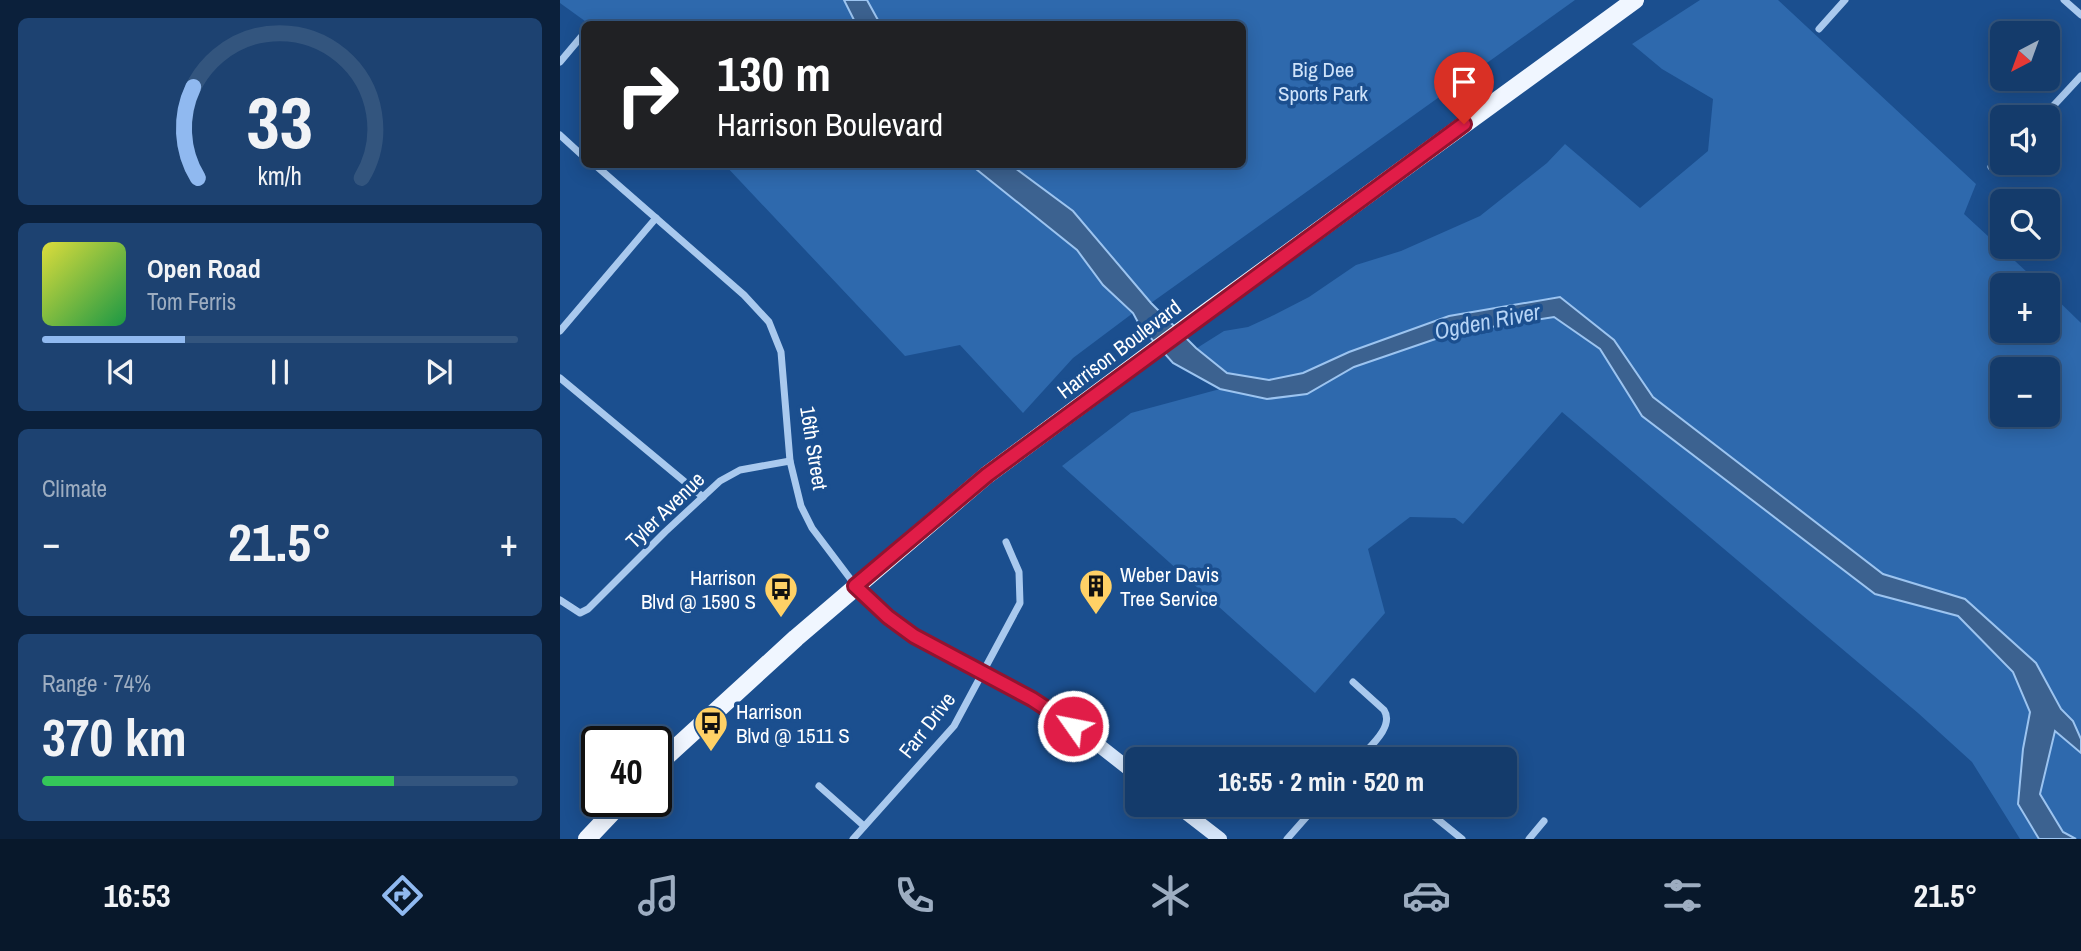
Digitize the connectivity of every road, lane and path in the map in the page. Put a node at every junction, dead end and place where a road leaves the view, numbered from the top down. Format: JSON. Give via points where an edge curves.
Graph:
{"nodes":[{"id":1,"x":1635,"y":0,"type":"edge"},
{"id":2,"x":1845,"y":0,"type":"edge"},
{"id":3,"x":2064,"y":0,"type":"edge"},
{"id":4,"x":2081,"y":15,"type":"edge"},
{"id":5,"x":1819,"y":29,"type":"dead end"},
{"id":6,"x":581,"y":37,"type":"dead end"},
{"id":7,"x":560,"y":62,"type":"edge"},
{"id":8,"x":2081,"y":76,"type":"edge"},
{"id":9,"x":2054,"y":105,"type":"edge"},
{"id":10,"x":560,"y":135,"type":"edge"},
{"id":11,"x":581,"y":154,"type":"edge"},
{"id":12,"x":599,"y":168,"type":"edge"},
{"id":13,"x":656,"y":218,"type":"junction"},
{"id":14,"x":560,"y":331,"type":"edge"},
{"id":15,"x":560,"y":378,"type":"edge"},
{"id":16,"x":790,"y":461,"type":"junction"},
{"id":17,"x":703,"y":497,"type":"junction"},
{"id":18,"x":1006,"y":542,"type":"dead end"},
{"id":19,"x":855,"y":586,"type":"junction"},
{"id":20,"x":560,"y":600,"type":"edge"},
{"id":21,"x":984,"y":673,"type":"junction"},
{"id":22,"x":1353,"y":682,"type":"dead end"},
{"id":23,"x":1370,"y":747,"type":"edge"},
{"id":24,"x":672,"y":751,"type":"edge"},
{"id":25,"x":1125,"y":766,"type":"edge"},
{"id":26,"x":819,"y":786,"type":"dead end"},
{"id":27,"x":608,"y":817,"type":"edge"},
{"id":28,"x":1192,"y":817,"type":"edge"},
{"id":29,"x":1306,"y":817,"type":"edge"},
{"id":30,"x":1435,"y":817,"type":"edge"},
{"id":31,"x":1544,"y":821,"type":"dead end"},
{"id":32,"x":864,"y":826,"type":"junction"},
{"id":33,"x":587,"y":839,"type":"edge"},
{"id":34,"x":853,"y":839,"type":"edge"},
{"id":35,"x":1220,"y":839,"type":"edge"},
{"id":36,"x":1287,"y":839,"type":"edge"},
{"id":37,"x":1462,"y":839,"type":"edge"},
{"id":38,"x":1529,"y":839,"type":"edge"}],
"edges":[{"from":1,"to":19,"type":"main road","name":"Harrison Boulevard","via":[[987,475]]},
{"from":2,"to":5,"type":"street"},
{"from":3,"to":4,"type":"street"},
{"from":6,"to":7,"type":"street"},
{"from":8,"to":9,"type":"street"},
{"from":10,"to":11,"type":"street"},
{"from":12,"to":13,"type":"street","name":"16th Street"},
{"from":13,"to":14,"type":"street"},
{"from":13,"to":16,"type":"street","name":"16th Street","via":[[769,322],[781,352]]},
{"from":15,"to":17,"type":"street"},
{"from":16,"to":17,"type":"street","name":"Tyler Avenue","via":[[740,470]]},
{"from":16,"to":19,"type":"street","name":"16th Street","via":[[812,528]]},
{"from":17,"to":20,"type":"street","name":"Tyler Avenue","via":[[588,610],[580,613]]},
{"from":18,"to":21,"type":"street","name":"Farr Drive","via":[[1018,572],[1020,603]]},
{"from":19,"to":21,"type":"street","name":"16th Street","via":[[914,636]]},
{"from":19,"to":24,"type":"main road","name":"Harrison Boulevard"},
{"from":21,"to":25,"type":"street","name":"16th Street","via":[[1063,719]]},
{"from":21,"to":32,"type":"street","name":"Farr Drive","via":[[954,726]]},
{"from":22,"to":23,"type":"street","via":[[1388,715]]},
{"from":26,"to":32,"type":"street"},
{"from":27,"to":33,"type":"main road"},
{"from":28,"to":35,"type":"street"},
{"from":29,"to":36,"type":"street"},
{"from":30,"to":37,"type":"street"},
{"from":31,"to":38,"type":"street"},
{"from":32,"to":34,"type":"street","name":"Farr Drive"}]}
